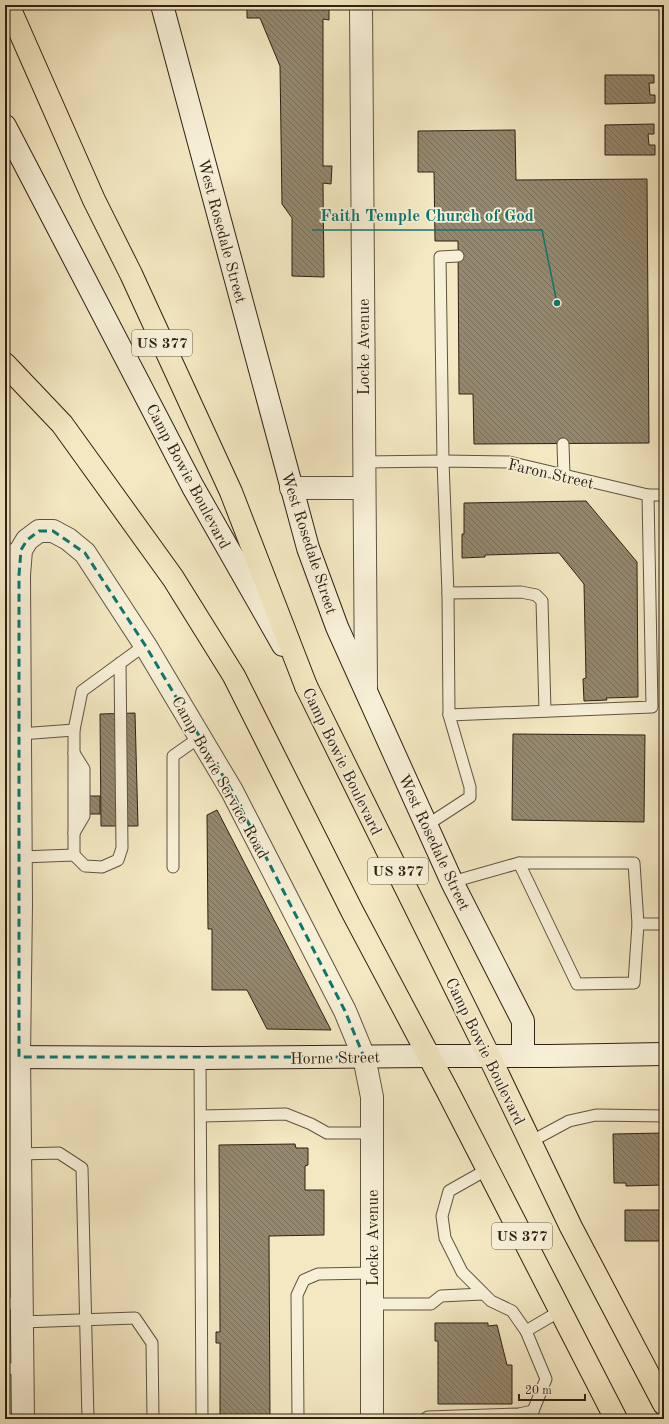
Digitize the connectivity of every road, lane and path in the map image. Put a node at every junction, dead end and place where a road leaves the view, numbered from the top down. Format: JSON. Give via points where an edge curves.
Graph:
{"nodes":[{"id":1,"x":8,"y":5,"type":"edge"},
{"id":2,"x":162,"y":5,"type":"edge"},
{"id":3,"x":362,"y":5,"type":"edge"},
{"id":4,"x":5,"y":126,"type":"edge"},
{"id":5,"x":458,"y":256,"type":"dead end"},
{"id":6,"x":5,"y":364,"type":"edge"},
{"id":7,"x":563,"y":444,"type":"dead end"},
{"id":8,"x":443,"y":460,"type":"junction"},
{"id":9,"x":364,"y":462,"type":"junction"},
{"id":10,"x":564,"y":475,"type":"junction"},
{"id":11,"x":291,"y":488,"type":"junction"},
{"id":12,"x":364,"y":488,"type":"junction"},
{"id":13,"x":648,"y":495,"type":"junction"},
{"id":14,"x":664,"y":495,"type":"edge"},
{"id":15,"x":13,"y":550,"type":"edge"},
{"id":16,"x":448,"y":593,"type":"junction"},
{"id":17,"x":145,"y":645,"type":"junction"},
{"id":18,"x":120,"y":663,"type":"junction"},
{"id":19,"x":306,"y":686,"type":"junction"},
{"id":20,"x":366,"y":689,"type":"junction"},
{"id":21,"x":546,"y":711,"type":"junction"},
{"id":22,"x":449,"y":715,"type":"junction"},
{"id":23,"x":74,"y":730,"type":"junction"},
{"id":24,"x":20,"y":734,"type":"junction"},
{"id":25,"x":200,"y":737,"type":"junction"},
{"id":26,"x":427,"y":825,"type":"junction"},
{"id":27,"x":74,"y":855,"type":"junction"},
{"id":28,"x":20,"y":857,"type":"junction"},
{"id":29,"x":519,"y":863,"type":"junction"},
{"id":30,"x":172,"y":868,"type":"dead end"},
{"id":31,"x":452,"y":882,"type":"junction"},
{"id":32,"x":638,"y":924,"type":"junction"},
{"id":33,"x":664,"y":924,"type":"edge"},
{"id":34,"x":13,"y":950,"type":"edge"},
{"id":35,"x":12,"y":1012,"type":"edge"},
{"id":36,"x":664,"y":1054,"type":"edge"},
{"id":37,"x":429,"y":1056,"type":"junction"},
{"id":38,"x":489,"y":1056,"type":"junction"},
{"id":39,"x":523,"y":1056,"type":"junction"},
{"id":40,"x":12,"y":1057,"type":"edge"},
{"id":41,"x":364,"y":1057,"type":"junction"},
{"id":42,"x":200,"y":1058,"type":"junction"},
{"id":43,"x":201,"y":1116,"type":"junction"},
{"id":44,"x":664,"y":1116,"type":"edge"},
{"id":45,"x":372,"y":1133,"type":"junction"},
{"id":46,"x":530,"y":1142,"type":"junction"},
{"id":47,"x":17,"y":1144,"type":"junction"},
{"id":48,"x":488,"y":1169,"type":"junction"},
{"id":49,"x":371,"y":1273,"type":"junction"},
{"id":50,"x":483,"y":1294,"type":"junction"},
{"id":51,"x":372,"y":1304,"type":"junction"},
{"id":52,"x":16,"y":1310,"type":"edge"},
{"id":53,"x":560,"y":1311,"type":"junction"},
{"id":54,"x":87,"y":1320,"type":"junction"},
{"id":55,"x":526,"y":1331,"type":"junction"},
{"id":56,"x":14,"y":1369,"type":"edge"},
{"id":57,"x":664,"y":1404,"type":"edge"},
{"id":58,"x":532,"y":1415,"type":"edge"},
{"id":59,"x":23,"y":1419,"type":"edge"},
{"id":60,"x":88,"y":1419,"type":"edge"},
{"id":61,"x":153,"y":1419,"type":"edge"},
{"id":62,"x":202,"y":1419,"type":"edge"},
{"id":63,"x":298,"y":1419,"type":"edge"},
{"id":64,"x":372,"y":1419,"type":"edge"},
{"id":65,"x":425,"y":1419,"type":"edge"},
{"id":66,"x":616,"y":1419,"type":"edge"}],
"edges":[{"from":1,"to":19,"type":"main road","number":"US 377","via":[[94,200],[131,274],[231,492]]},
{"from":2,"to":11,"type":"street","name":"West Rosedale Street"},
{"from":3,"to":9,"type":"street","name":"Locke Avenue"},
{"from":4,"to":19,"type":"street","name":"Camp Bowie Boulevard","via":[[193,487]]},
{"from":5,"to":8,"type":"lane","via":[[440,257]]},
{"from":6,"to":37,"type":"main road","number":"US 377","via":[[66,431],[173,578],[230,670]]},
{"from":7,"to":10,"type":"lane"},
{"from":8,"to":9,"type":"lane","name":"Faron Street"},
{"from":8,"to":10,"type":"lane","name":"Faron Street","via":[[509,462]]},
{"from":8,"to":16,"type":"lane"},
{"from":9,"to":12,"type":"street","name":"Locke Avenue"},
{"from":10,"to":13,"type":"lane","name":"Faron Street"},
{"from":11,"to":12,"type":"street"},
{"from":11,"to":20,"type":"street","name":"West Rosedale Street","via":[[308,548],[335,620]]},
{"from":12,"to":20,"type":"street","name":"Locke Avenue"},
{"from":13,"to":14,"type":"lane","name":"Faron Street"},
{"from":13,"to":21,"type":"lane","via":[[652,707]]},
{"from":15,"to":17,"type":"street","name":"Camp Bowie Service Road","via":[[39,531],[53,531],[68,539],[85,553]]},
{"from":15,"to":24,"type":"street","via":[[19,575]]},
{"from":16,"to":21,"type":"lane","via":[[521,592],[536,595],[542,601]]},
{"from":16,"to":22,"type":"lane"},
{"from":17,"to":18,"type":"lane"},
{"from":17,"to":25,"type":"street","name":"Camp Bowie Service Road"},
{"from":18,"to":23,"type":"lane","via":[[82,691]]},
{"from":18,"to":27,"type":"lane","via":[[122,848],[118,860],[102,867],[85,866]]},
{"from":19,"to":38,"type":"main road","name":"Camp Bowie Boulevard","number":"US 377"},
{"from":20,"to":26,"type":"street","name":"West Rosedale Street"},
{"from":21,"to":22,"type":"lane"},
{"from":22,"to":26,"type":"lane","via":[[470,787],[470,797]]},
{"from":23,"to":24,"type":"lane"},
{"from":23,"to":27,"type":"lane"},
{"from":24,"to":28,"type":"street"},
{"from":25,"to":30,"type":"lane","via":[[173,756]]},
{"from":25,"to":41,"type":"street","name":"Camp Bowie Service Road","via":[[232,791],[345,1011]]},
{"from":26,"to":31,"type":"street","name":"West Rosedale Street"},
{"from":27,"to":28,"type":"lane"},
{"from":28,"to":34,"type":"street"},
{"from":29,"to":31,"type":"lane"},
{"from":29,"to":32,"type":"lane","via":[[634,863]]},
{"from":29,"to":32,"type":"lane","via":[[578,984],[634,983]]},
{"from":31,"to":39,"type":"street","name":"West Rosedale Street","via":[[522,1021]]},
{"from":32,"to":33,"type":"lane"},
{"from":34,"to":35,"type":"street"},
{"from":35,"to":40,"type":"street"},
{"from":36,"to":39,"type":"street","name":"Horne Street"},
{"from":37,"to":38,"type":"street","name":"Horne Street"},
{"from":37,"to":41,"type":"street","name":"Horne Street"},
{"from":37,"to":48,"type":"main road","number":"US 377"},
{"from":38,"to":39,"type":"street","name":"Horne Street"},
{"from":38,"to":46,"type":"main road","name":"Camp Bowie Boulevard","number":"US 377"},
{"from":40,"to":42,"type":"street","name":"Horne Street"},
{"from":40,"to":47,"type":"street"},
{"from":41,"to":42,"type":"street","name":"Horne Street"},
{"from":41,"to":45,"type":"street","name":"Locke Avenue","via":[[372,1097]]},
{"from":42,"to":43,"type":"lane"},
{"from":43,"to":45,"type":"lane","via":[[286,1114],[327,1133]]},
{"from":43,"to":62,"type":"lane"},
{"from":44,"to":46,"type":"lane","via":[[596,1115],[569,1121]]},
{"from":45,"to":49,"type":"street","name":"Locke Avenue"},
{"from":46,"to":57,"type":"main road","name":"Camp Bowie Boulevard","number":"US 377","via":[[571,1227]]},
{"from":47,"to":52,"type":"street"},
{"from":47,"to":54,"type":"lane","via":[[60,1153],[82,1168]]},
{"from":48,"to":50,"type":"lane","via":[[449,1191],[442,1216],[445,1238],[462,1272]]},
{"from":48,"to":53,"type":"main road","number":"US 377"},
{"from":49,"to":51,"type":"street","name":"Locke Avenue"},
{"from":49,"to":63,"type":"lane","via":[[318,1274],[304,1280],[297,1295]]},
{"from":50,"to":51,"type":"lane","via":[[441,1296],[431,1304]]},
{"from":50,"to":55,"type":"lane","via":[[512,1311]]},
{"from":51,"to":64,"type":"street","name":"Locke Avenue"},
{"from":52,"to":54,"type":"lane"},
{"from":52,"to":56,"type":"street"},
{"from":53,"to":55,"type":"lane"},
{"from":53,"to":66,"type":"main road","number":"US 377"},
{"from":54,"to":60,"type":"lane"},
{"from":54,"to":61,"type":"lane","via":[[135,1318],[152,1343]]},
{"from":55,"to":58,"type":"lane","via":[[546,1379]]},
{"from":56,"to":59,"type":"street"},
{"from":58,"to":65,"type":"lane"}]}
